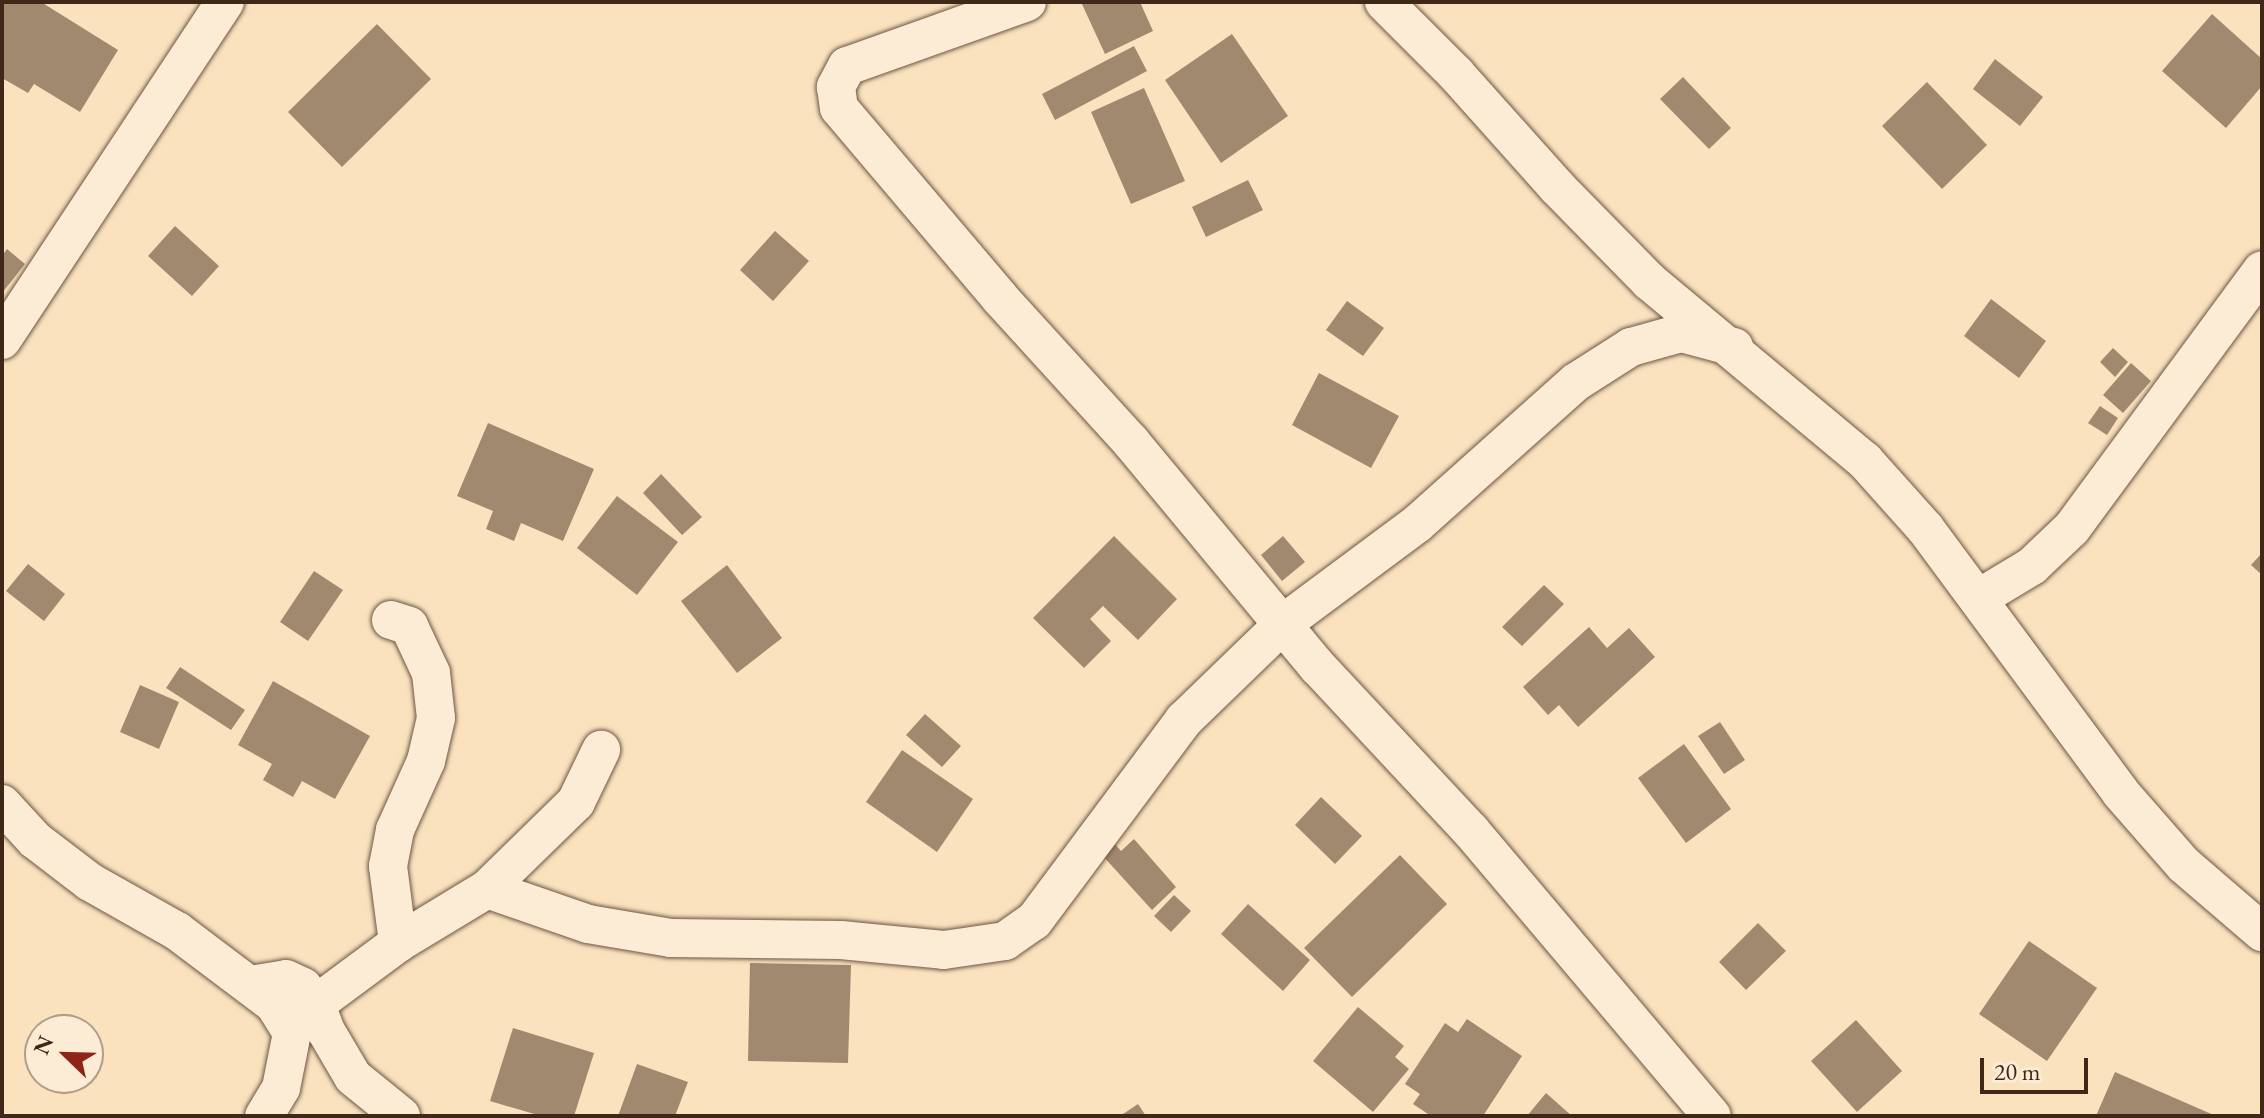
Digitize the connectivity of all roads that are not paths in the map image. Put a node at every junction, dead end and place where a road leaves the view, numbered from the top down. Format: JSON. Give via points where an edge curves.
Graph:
{"nodes":[{"id":1,"x":225,"y":2,"type":"edge"},
{"id":2,"x":1027,"y":2,"type":"edge"},
{"id":3,"x":1384,"y":2,"type":"edge"},
{"id":4,"x":2262,"y":270,"type":"edge"},
{"id":5,"x":2,"y":340,"type":"edge"},
{"id":6,"x":1734,"y":347,"type":"junction"},
{"id":7,"x":1979,"y":598,"type":"junction"},
{"id":8,"x":391,"y":620,"type":"dead end"},
{"id":9,"x":1284,"y":623,"type":"junction"},
{"id":10,"x":601,"y":750,"type":"dead end"},
{"id":11,"x":2,"y":804,"type":"edge"},
{"id":12,"x":487,"y":889,"type":"junction"},
{"id":13,"x":2262,"y":932,"type":"edge"},
{"id":14,"x":398,"y":943,"type":"junction"},
{"id":15,"x":250,"y":985,"type":"junction"},
{"id":16,"x":316,"y":1004,"type":"junction"},
{"id":17,"x":264,"y":1116,"type":"edge"},
{"id":18,"x":401,"y":1116,"type":"edge"},
{"id":19,"x":1712,"y":1116,"type":"edge"}],
"edges":[{"from":1,"to":5,"type":"street"},
{"from":2,"to":9,"type":"street","via":[[847,66],[836,87],[839,108]]},
{"from":3,"to":6,"type":"street","via":[[1649,281]]},
{"from":4,"to":7,"type":"street","via":[[2072,528],[2032,566]]},
{"from":6,"to":7,"type":"street","via":[[1865,461]]},
{"from":6,"to":9,"type":"street","via":[[1681,333],[1631,347],[1576,382],[1417,524]]},
{"from":7,"to":13,"type":"street","via":[[2120,792],[2184,865]]},
{"from":8,"to":14,"type":"street","via":[[409,626],[431,673],[436,718],[426,761],[395,830],[388,866]]},
{"from":9,"to":12,"type":"street","via":[[1184,720],[1034,921],[1005,941],[944,950],[841,940],[671,938],[588,924]]},
{"from":9,"to":19,"type":"street","via":[[1318,667],[1471,831]]},
{"from":10,"to":12,"type":"street","via":[[576,802]]},
{"from":11,"to":15,"type":"street","via":[[35,840],[90,882],[177,931]]},
{"from":12,"to":14,"type":"street"},
{"from":14,"to":16,"type":"street"},
{"from":15,"to":16,"type":"street","via":[[286,979],[303,987]]},
{"from":15,"to":17,"type":"street","via":[[274,1004],[292,1033],[281,1088]]},
{"from":16,"to":18,"type":"street","via":[[353,1077]]}]}
